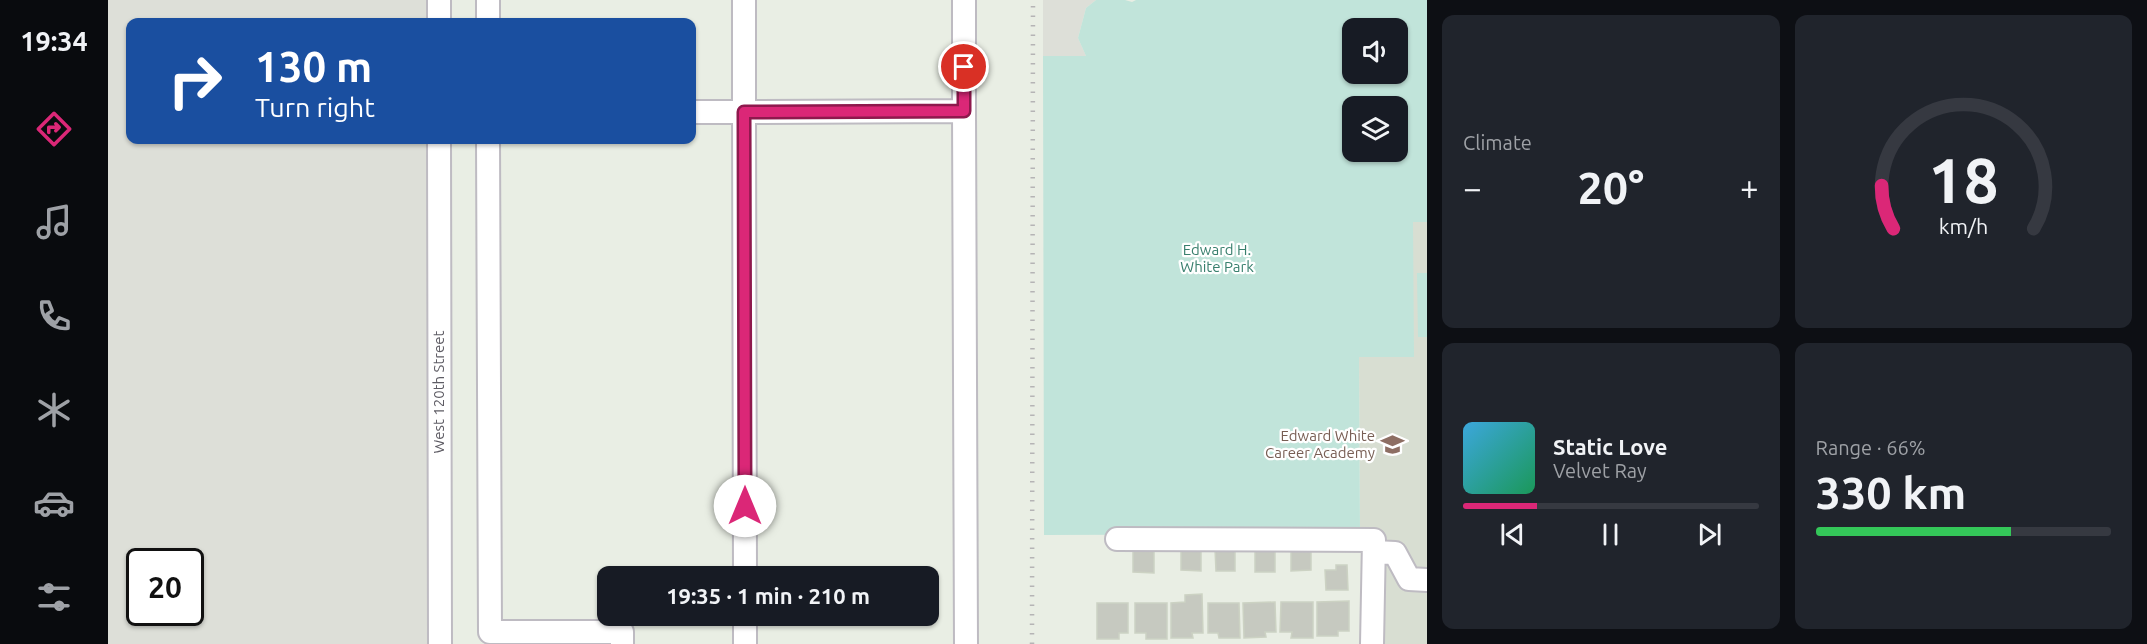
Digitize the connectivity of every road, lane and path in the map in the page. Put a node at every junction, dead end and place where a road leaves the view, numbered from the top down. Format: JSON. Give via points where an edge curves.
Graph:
{"nodes":[{"id":1,"x":439,"y":0,"type":"edge"},
{"id":2,"x":488,"y":0,"type":"edge"},
{"id":3,"x":744,"y":0,"type":"edge"},
{"id":4,"x":964,"y":0,"type":"edge"},
{"id":5,"x":439,"y":18,"type":"edge"},
{"id":6,"x":488,"y":18,"type":"edge"},
{"id":7,"x":964,"y":111,"type":"junction"},
{"id":8,"x":696,"y":112,"type":"edge"},
{"id":9,"x":744,"y":112,"type":"junction"},
{"id":10,"x":439,"y":144,"type":"edge"},
{"id":11,"x":488,"y":144,"type":"edge"},
{"id":12,"x":1118,"y":539,"type":"dead end"},
{"id":13,"x":1374,"y":552,"type":"junction"},
{"id":14,"x":745,"y":566,"type":"edge"},
{"id":15,"x":1427,"y":580,"type":"edge"},
{"id":16,"x":745,"y":626,"type":"edge"},
{"id":17,"x":440,"y":644,"type":"edge"},
{"id":18,"x":622,"y":644,"type":"edge"},
{"id":19,"x":745,"y":644,"type":"edge"},
{"id":20,"x":966,"y":644,"type":"edge"},
{"id":21,"x":1371,"y":644,"type":"edge"}],
"edges":[{"from":1,"to":5,"type":"street"},
{"from":2,"to":6,"type":"street"},
{"from":3,"to":9,"type":"street"},
{"from":4,"to":7,"type":"street"},
{"from":7,"to":9,"type":"street"},
{"from":7,"to":20,"type":"street"},
{"from":8,"to":9,"type":"street"},
{"from":9,"to":14,"type":"street"},
{"from":10,"to":17,"type":"street","name":"West 120th Street"},
{"from":11,"to":18,"type":"street","via":[[490,632],[622,632]]},
{"from":12,"to":13,"type":"street","via":[[1374,540]]},
{"from":13,"to":15,"type":"street","via":[[1395,553],[1409,579]]},
{"from":13,"to":21,"type":"street"},
{"from":16,"to":19,"type":"street"}]}
